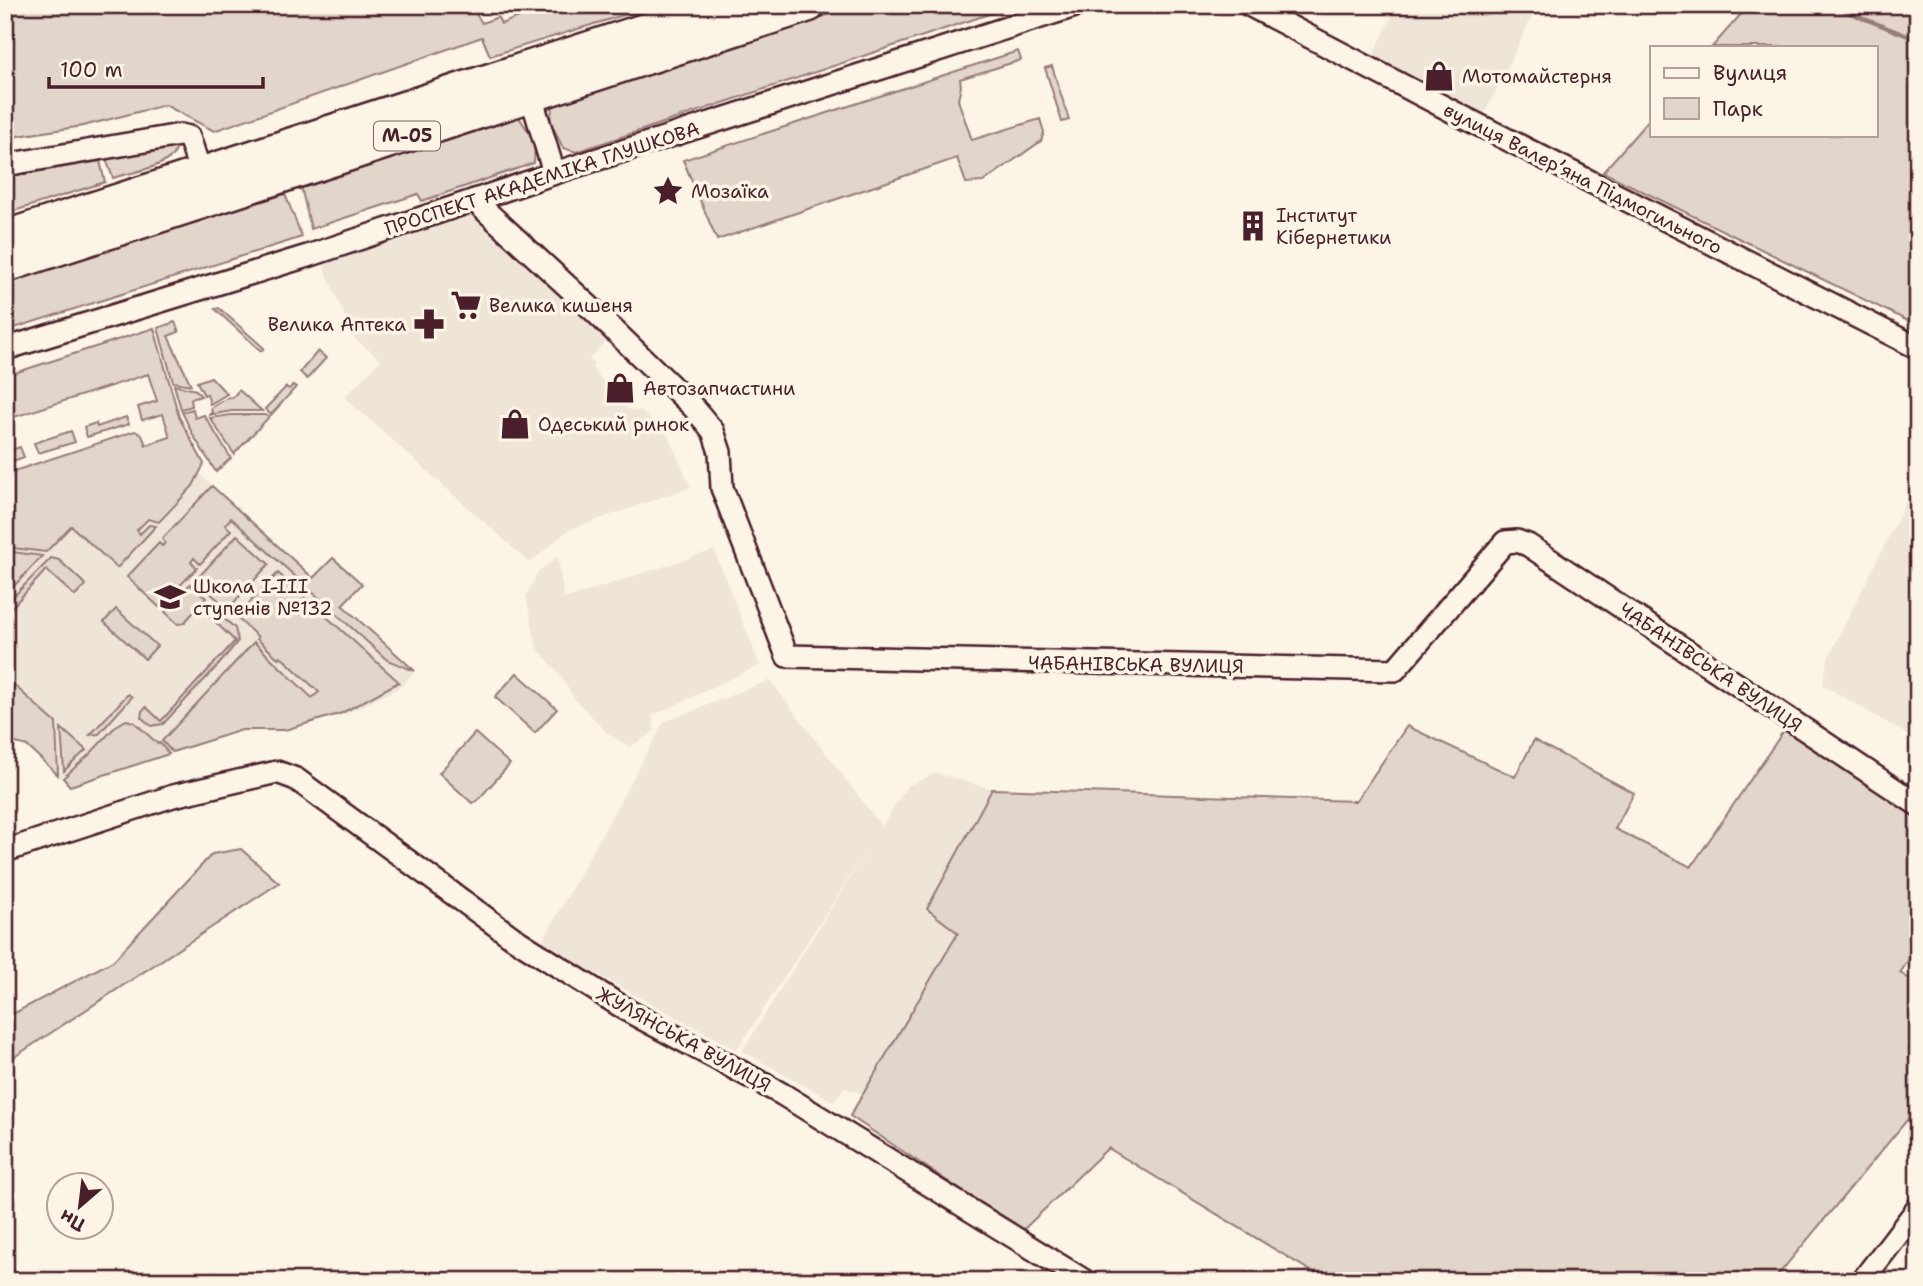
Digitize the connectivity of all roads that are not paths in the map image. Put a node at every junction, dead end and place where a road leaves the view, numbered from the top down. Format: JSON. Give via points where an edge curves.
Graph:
{"nodes":[{"id":1,"x":722,"y":5,"type":"edge"},
{"id":2,"x":809,"y":5,"type":"edge"},
{"id":3,"x":1078,"y":5,"type":"edge"},
{"id":4,"x":1249,"y":5,"type":"edge"},
{"id":5,"x":531,"y":96,"type":"junction"},
{"id":6,"x":5,"y":164,"type":"edge"},
{"id":7,"x":554,"y":173,"type":"junction"},
{"id":8,"x":201,"y":174,"type":"junction"},
{"id":9,"x":474,"y":200,"type":"junction"},
{"id":10,"x":5,"y":237,"type":"edge"},
{"id":11,"x":5,"y":266,"type":"edge"},
{"id":12,"x":1918,"y":348,"type":"edge"},
{"id":13,"x":5,"y":349,"type":"edge"},
{"id":14,"x":1918,"y":805,"type":"edge"},
{"id":15,"x":5,"y":851,"type":"edge"},
{"id":16,"x":1918,"y":1208,"type":"edge"},
{"id":17,"x":1085,"y":1281,"type":"edge"},
{"id":18,"x":1862,"y":1281,"type":"edge"}],
"edges":[{"from":1,"to":8,"type":"highway","number":"М-05"},
{"from":2,"to":5,"type":"highway","number":"М-05"},
{"from":3,"to":7,"type":"street","name":"ПРОСПЕКТ АКАДЕМІКА ГЛУШКОВА"},
{"from":4,"to":12,"type":"street","name":"вулиця Валерʼяна Підмогильного"},
{"from":5,"to":7,"type":"street"},
{"from":5,"to":11,"type":"highway","number":"М-05"},
{"from":6,"to":8,"type":"street","via":[[180,135],[189,137]]},
{"from":7,"to":9,"type":"street","name":"ПРОСПЕКТ АКАДЕМІКА ГЛУШКОВА"},
{"from":8,"to":10,"type":"highway","number":"М-05"},
{"from":9,"to":13,"type":"street","name":"ПРОСПЕКТ АКАДЕМІКА ГЛУШКОВА"},
{"from":9,"to":14,"type":"street","name":"ЧАБАНІВСЬКА ВУЛИЦЯ","via":[[592,309],[713,431],[720,452],[722,488],[787,656],[1395,670],[1505,542],[1517,541]]},
{"from":15,"to":17,"type":"street","name":"ЖУЛЯНСЬКА ВУЛИЦЯ","via":[[173,796],[277,772],[296,779],[512,937],[630,1012],[782,1094]]},
{"from":16,"to":18,"type":"street"}]}
